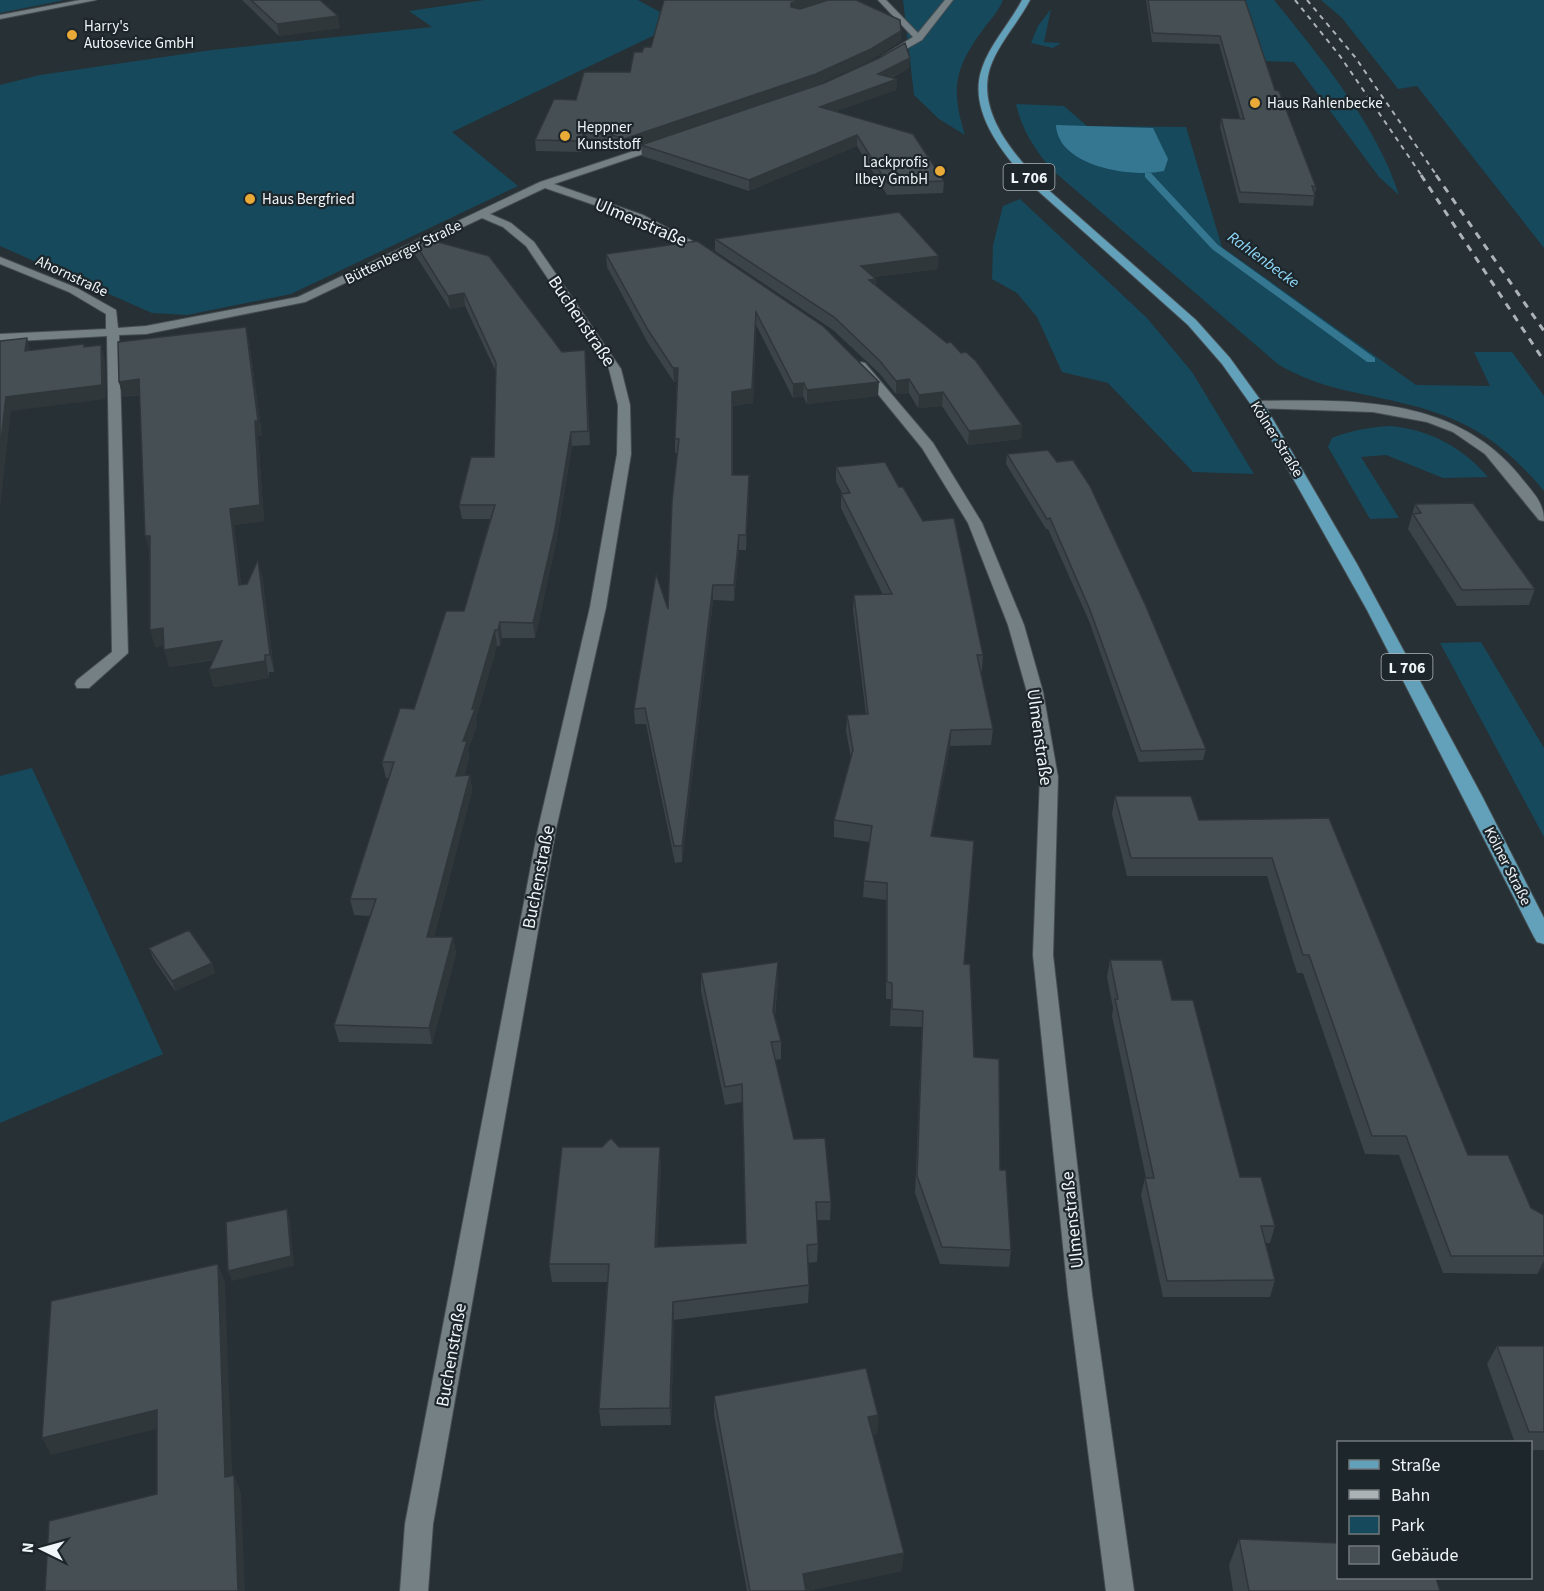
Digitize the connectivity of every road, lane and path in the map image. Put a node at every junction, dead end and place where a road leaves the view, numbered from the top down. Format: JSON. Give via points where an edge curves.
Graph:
{"nodes":[{"id":1,"x":92,"y":0,"type":"edge"},
{"id":2,"x":882,"y":0,"type":"edge"},
{"id":3,"x":949,"y":0,"type":"edge"},
{"id":4,"x":1026,"y":0,"type":"edge"},
{"id":5,"x":0,"y":17,"type":"edge"},
{"id":6,"x":919,"y":38,"type":"junction"},
{"id":7,"x":873,"y":64,"type":"edge"},
{"id":8,"x":672,"y":141,"type":"edge"},
{"id":9,"x":544,"y":184,"type":"junction"},
{"id":10,"x":482,"y":214,"type":"junction"},
{"id":11,"x":0,"y":260,"type":"edge"},
{"id":12,"x":723,"y":263,"type":"edge"},
{"id":13,"x":114,"y":332,"type":"junction"},
{"id":14,"x":0,"y":338,"type":"edge"},
{"id":15,"x":851,"y":357,"type":"edge"},
{"id":16,"x":1257,"y":405,"type":"junction"},
{"id":17,"x":1544,"y":517,"type":"edge"},
{"id":18,"x":83,"y":684,"type":"dead end"},
{"id":19,"x":1544,"y":937,"type":"edge"},
{"id":20,"x":414,"y":1591,"type":"edge"},
{"id":21,"x":1120,"y":1591,"type":"edge"}],
"edges":[{"from":1,"to":5,"type":"street"},
{"from":2,"to":6,"type":"street"},
{"from":3,"to":6,"type":"street"},
{"from":4,"to":16,"type":"main road","name":"Kölner Straße","number":"L 706","via":[[985,67],[986,105],[1000,140],[1027,175],[1202,334]]},
{"from":6,"to":7,"type":"street"},
{"from":8,"to":9,"type":"street","name":"Büttenberger Straße"},
{"from":9,"to":10,"type":"street","name":"Büttenberger Straße"},
{"from":9,"to":12,"type":"street","name":"Ulmenstraße","via":[[639,217]]},
{"from":10,"to":13,"type":"street","name":"Büttenberger Straße","via":[[301,300],[184,325]]},
{"from":10,"to":20,"type":"street","name":"Buchenstraße","via":[[507,225],[530,244],[615,369],[624,405],[624,454],[598,607],[547,829],[419,1524]]},
{"from":11,"to":13,"type":"street","name":"Ahornstraße","via":[[73,290],[112,312]]},
{"from":13,"to":14,"type":"street","name":"Büttenberger Straße"},
{"from":13,"to":18,"type":"street","via":[[120,653]]},
{"from":15,"to":21,"type":"street","name":"Ulmenstraße","via":[[928,446],[975,524],[1016,625],[1035,692],[1049,777],[1043,955],[1080,1294]]},
{"from":16,"to":17,"type":"street","via":[[1326,404],[1438,422],[1482,445]]},
{"from":16,"to":19,"type":"main road","name":"Kölner Straße","number":"L 706","via":[[1404,660]]}]}
